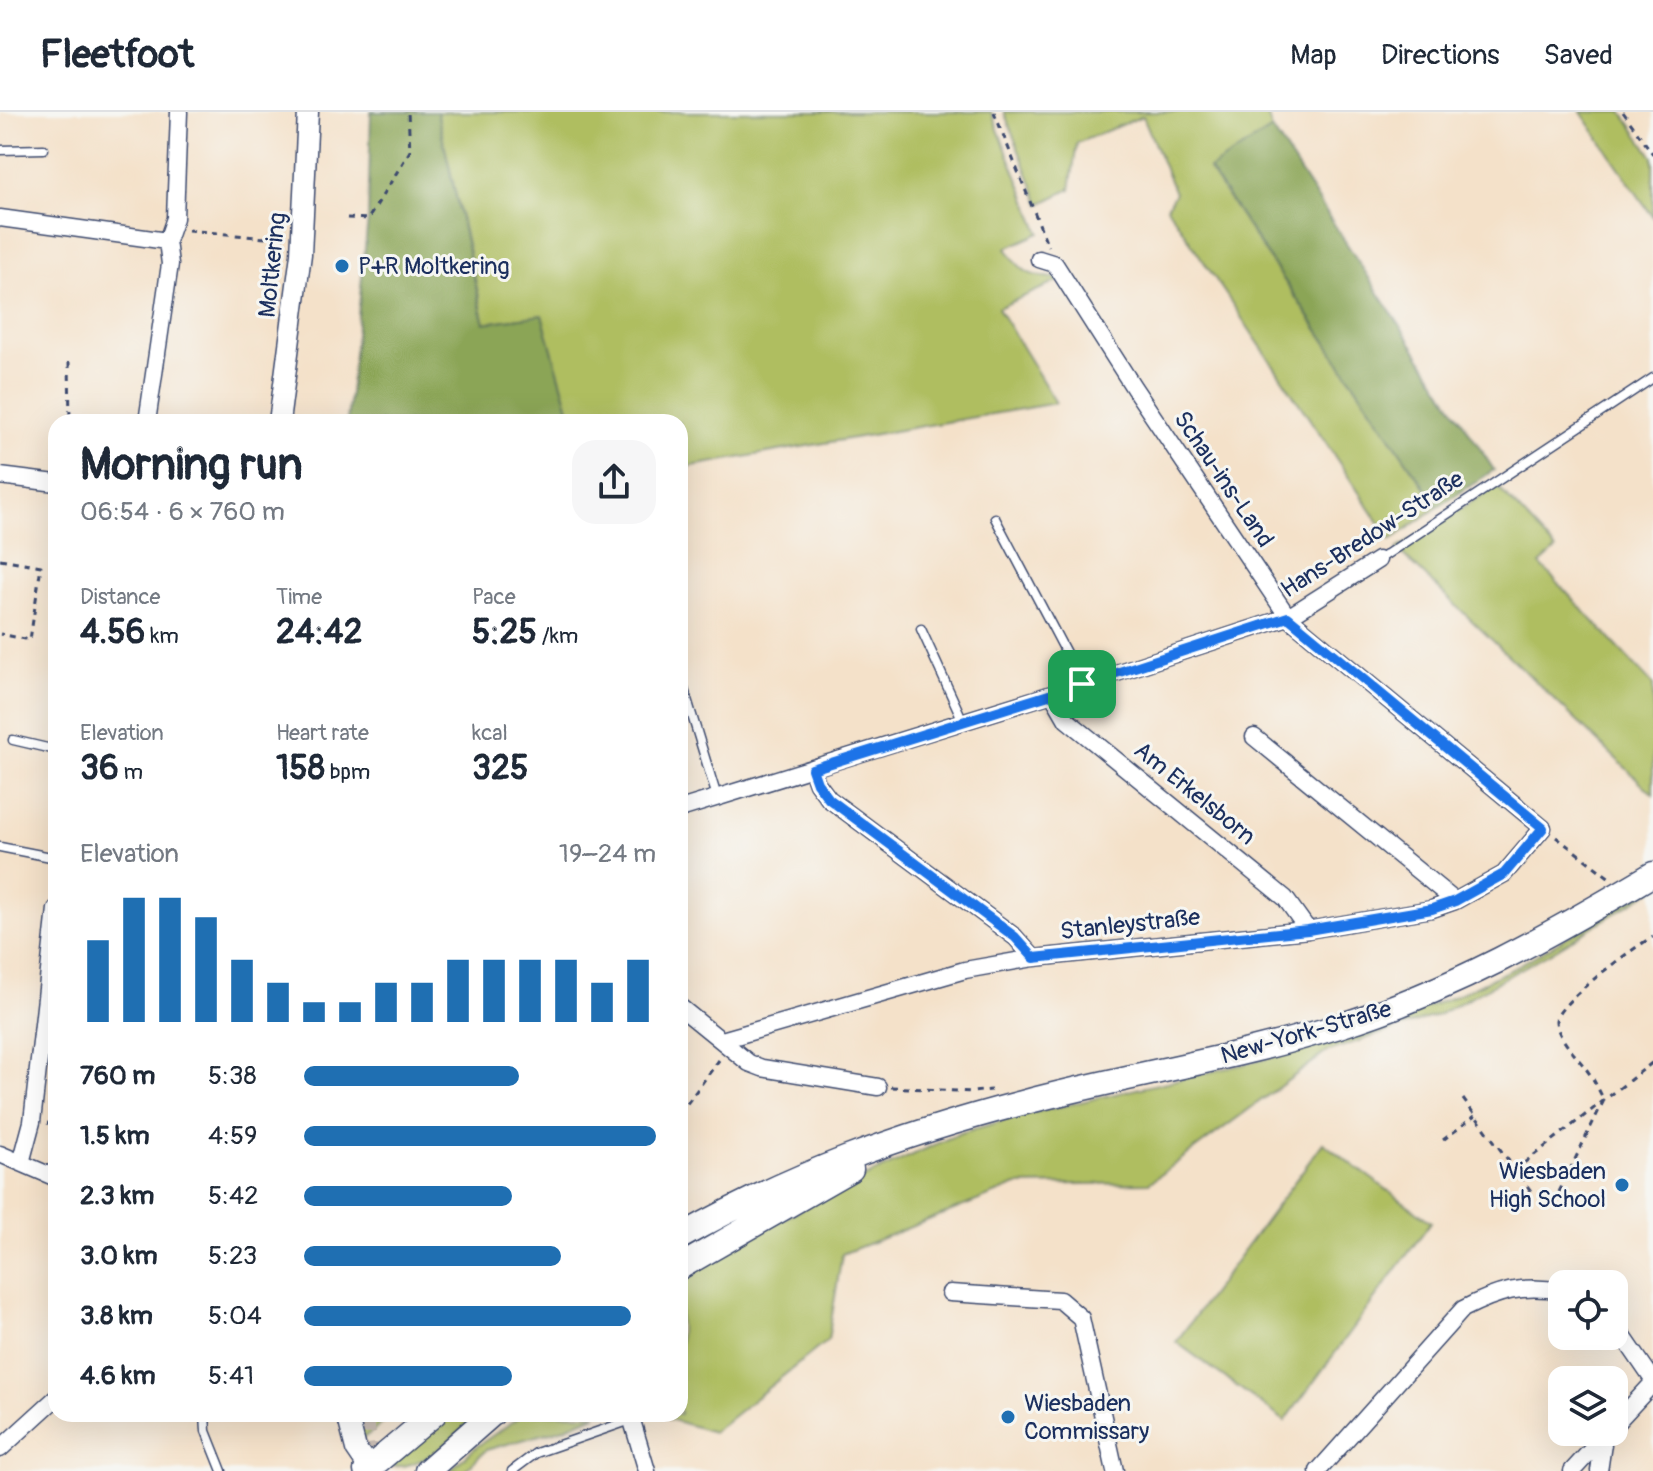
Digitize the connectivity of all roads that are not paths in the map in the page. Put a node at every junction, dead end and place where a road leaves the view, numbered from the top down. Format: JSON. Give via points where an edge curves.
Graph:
{"nodes":[{"id":1,"x":179,"y":112,"type":"edge"},
{"id":2,"x":308,"y":112,"type":"edge"},
{"id":3,"x":44,"y":149,"type":"dead end"},
{"id":4,"x":0,"y":150,"type":"edge"},
{"id":5,"x":0,"y":218,"type":"edge"},
{"id":6,"x":170,"y":234,"type":"junction"},
{"id":7,"x":1047,"y":262,"type":"road end"},
{"id":8,"x":1653,"y":378,"type":"edge"},
{"id":9,"x":148,"y":414,"type":"edge"},
{"id":10,"x":280,"y":414,"type":"edge"},
{"id":11,"x":0,"y":476,"type":"edge"},
{"id":12,"x":48,"y":482,"type":"edge"},
{"id":13,"x":995,"y":518,"type":"dead end"},
{"id":14,"x":1378,"y":560,"type":"joint"},
{"id":15,"x":1288,"y":617,"type":"junction"},
{"id":16,"x":921,"y":629,"type":"dead end"},
{"id":17,"x":1082,"y":684,"type":"junction"},
{"id":18,"x":1052,"y":694,"type":"junction"},
{"id":19,"x":688,"y":701,"type":"edge"},
{"id":20,"x":963,"y":722,"type":"junction"},
{"id":21,"x":1254,"y":737,"type":"dead end"},
{"id":22,"x":13,"y":740,"type":"dead end"},
{"id":23,"x":48,"y":748,"type":"edge"},
{"id":24,"x":812,"y":769,"type":"junction"},
{"id":25,"x":718,"y":797,"type":"junction"},
{"id":26,"x":688,"y":806,"type":"edge"},
{"id":27,"x":1543,"y":828,"type":"joint"},
{"id":28,"x":0,"y":847,"type":"edge"},
{"id":29,"x":48,"y":856,"type":"edge"},
{"id":30,"x":1653,"y":874,"type":"edge"},
{"id":31,"x":1455,"y":901,"type":"junction"},
{"id":32,"x":1308,"y":930,"type":"junction"},
{"id":33,"x":1034,"y":958,"type":"junction"},
{"id":34,"x":48,"y":980,"type":"edge"},
{"id":35,"x":688,"y":1014,"type":"edge"},
{"id":36,"x":725,"y":1044,"type":"junction"},
{"id":37,"x":878,"y":1087,"type":"road end"},
{"id":38,"x":936,"y":1129,"type":"junction"},
{"id":39,"x":0,"y":1154,"type":"edge"},
{"id":40,"x":21,"y":1163,"type":"junction"},
{"id":41,"x":48,"y":1175,"type":"edge"},
{"id":42,"x":688,"y":1233,"type":"edge"},
{"id":43,"x":688,"y":1262,"type":"edge"},
{"id":44,"x":1548,"y":1288,"type":"edge"},
{"id":45,"x":950,"y":1293,"type":"dead end"},
{"id":46,"x":1628,"y":1344,"type":"edge"},
{"id":47,"x":1653,"y":1382,"type":"edge"},
{"id":48,"x":48,"y":1405,"type":"edge"},
{"id":49,"x":1628,"y":1410,"type":"edge"},
{"id":50,"x":205,"y":1422,"type":"edge"},
{"id":51,"x":349,"y":1422,"type":"edge"},
{"id":52,"x":425,"y":1422,"type":"edge"},
{"id":53,"x":483,"y":1422,"type":"edge"},
{"id":54,"x":618,"y":1422,"type":"edge"},
{"id":55,"x":632,"y":1422,"type":"edge"},
{"id":56,"x":1595,"y":1446,"type":"edge"},
{"id":57,"x":1605,"y":1446,"type":"edge"},
{"id":58,"x":0,"y":1449,"type":"edge"},
{"id":59,"x":369,"y":1470,"type":"edge"},
{"id":60,"x":222,"y":1471,"type":"edge"},
{"id":61,"x":427,"y":1471,"type":"edge"},
{"id":62,"x":512,"y":1471,"type":"edge"},
{"id":63,"x":647,"y":1471,"type":"edge"},
{"id":64,"x":1115,"y":1471,"type":"edge"},
{"id":65,"x":1318,"y":1471,"type":"edge"},
{"id":66,"x":1572,"y":1471,"type":"edge"},
{"id":67,"x":1599,"y":1471,"type":"edge"}],
"edges":[{"from":1,"to":6,"type":"street"},
{"from":2,"to":10,"type":"street","name":"Moltkering","via":[[301,254]]},
{"from":3,"to":4,"type":"lane"},
{"from":5,"to":6,"type":"street"},
{"from":6,"to":9,"type":"street"},
{"from":7,"to":15,"type":"street","name":"Schau-ins-Land"},
{"from":8,"to":14,"type":"lane","name":"Hans-Bredow-Straße"},
{"from":11,"to":12,"type":"street"},
{"from":13,"to":17,"type":"lane"},
{"from":14,"to":15,"type":"street","name":"Hans-Bredow-Straße"},
{"from":15,"to":17,"type":"street","name":"Hans-Bredow-Straße"},
{"from":15,"to":27,"type":"street","name":"Schau-ins-Land"},
{"from":16,"to":20,"type":"lane"},
{"from":17,"to":18,"type":"street","name":"Hans-Bredow-Straße"},
{"from":18,"to":20,"type":"street","name":"Hans-Bredow-Straße"},
{"from":18,"to":32,"type":"street","name":"Am Erkelsborn","via":[[1067,720],[1285,898]]},
{"from":19,"to":25,"type":"lane"},
{"from":20,"to":24,"type":"street","name":"Hans-Bredow-Straße"},
{"from":21,"to":31,"type":"street"},
{"from":22,"to":23,"type":"lane"},
{"from":24,"to":25,"type":"street","name":"Hans-Bredow-Straße"},
{"from":24,"to":33,"type":"street","via":[[829,799],[1015,937]]},
{"from":25,"to":26,"type":"street","name":"Hans-Bredow-Straße"},
{"from":27,"to":31,"type":"street","name":"Stanleystraße","via":[[1504,874]]},
{"from":28,"to":29,"type":"lane"},
{"from":30,"to":38,"type":"main road","name":"New-York-Straße","via":[[1535,943],[1390,1009],[1288,1041],[1023,1102]]},
{"from":31,"to":32,"type":"street","name":"Stanleystraße"},
{"from":32,"to":33,"type":"street","name":"Stanleystraße"},
{"from":33,"to":36,"type":"street","name":"Stanleystraße","via":[[965,970]]},
{"from":34,"to":40,"type":"street","via":[[32,1122]]},
{"from":35,"to":36,"type":"street"},
{"from":36,"to":37,"type":"street","via":[[762,1068]]},
{"from":38,"to":42,"type":"main road","name":"New-York-Straße","via":[[802,1174]]},
{"from":38,"to":43,"type":"main road","name":"New-York-Straße","via":[[854,1167]]},
{"from":39,"to":40,"type":"street"},
{"from":40,"to":41,"type":"street"},
{"from":44,"to":65,"type":"street","via":[[1494,1293],[1463,1309]]},
{"from":45,"to":64,"type":"street","via":[[1060,1300],[1081,1318]]},
{"from":46,"to":47,"type":"street"},
{"from":47,"to":49,"type":"street"},
{"from":48,"to":58,"type":"street"},
{"from":50,"to":60,"type":"lane"},
{"from":51,"to":59,"type":"street"},
{"from":52,"to":59,"type":"main road"},
{"from":53,"to":61,"type":"main road"},
{"from":54,"to":62,"type":"lane","via":[[536,1453]]},
{"from":55,"to":63,"type":"street"},
{"from":56,"to":66,"type":"street"},
{"from":57,"to":67,"type":"street"}]}
